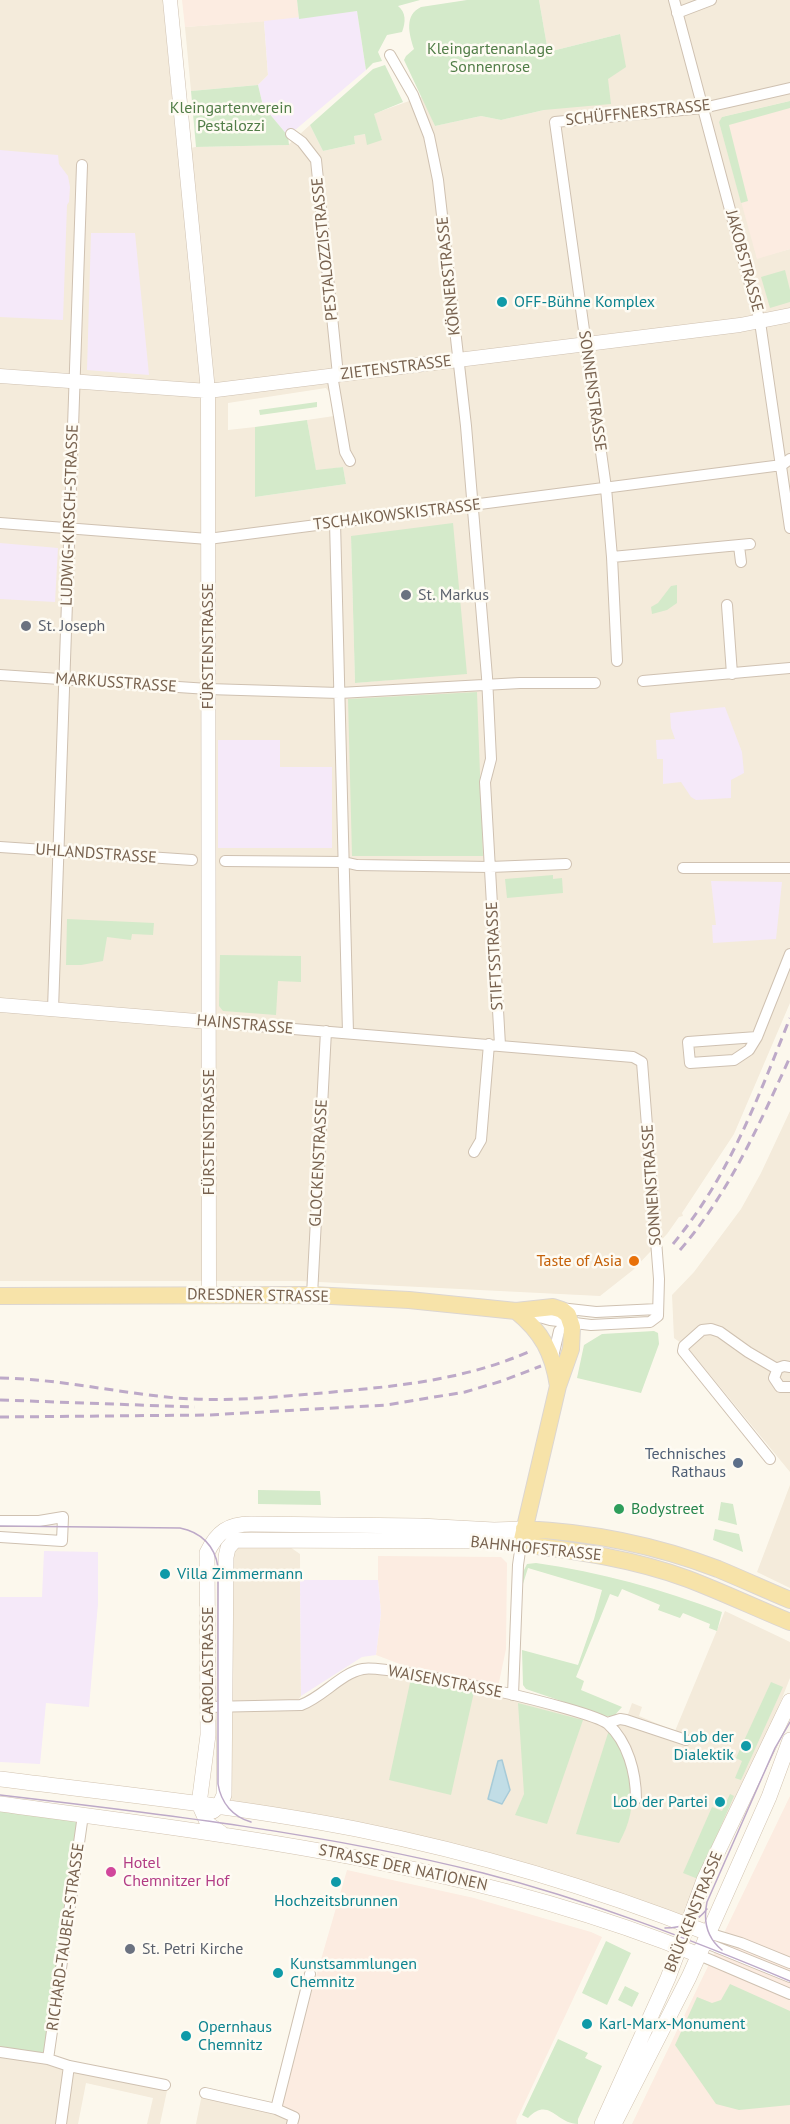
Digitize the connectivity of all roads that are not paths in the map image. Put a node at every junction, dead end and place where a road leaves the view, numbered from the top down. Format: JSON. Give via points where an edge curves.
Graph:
{"nodes":[{"id":1,"x":170,"y":0,"type":"edge"},
{"id":2,"x":674,"y":0,"type":"edge"},
{"id":3,"x":711,"y":0,"type":"edge"},
{"id":4,"x":677,"y":13,"type":"junction"},
{"id":5,"x":390,"y":56,"type":"dead end"},
{"id":6,"x":790,"y":88,"type":"edge"},
{"id":7,"x":703,"y":108,"type":"junction"},
{"id":8,"x":555,"y":122,"type":"joint"},
{"id":9,"x":291,"y":134,"type":"dead end"},
{"id":10,"x":82,"y":165,"type":"dead end"},
{"id":11,"x":790,"y":315,"type":"edge"},
{"id":12,"x":760,"y":322,"type":"junction"},
{"id":13,"x":586,"y":345,"type":"junction"},
{"id":14,"x":458,"y":360,"type":"junction"},
{"id":15,"x":335,"y":375,"type":"junction"},
{"id":16,"x":0,"y":376,"type":"edge"},
{"id":17,"x":74,"y":381,"type":"junction"},
{"id":18,"x":208,"y":392,"type":"junction"},
{"id":19,"x":350,"y":461,"type":"dead end"},
{"id":20,"x":786,"y":462,"type":"edge"},
{"id":21,"x":606,"y":488,"type":"junction"},
{"id":22,"x":473,"y":505,"type":"junction"},
{"id":23,"x":335,"y":522,"type":"junction"},
{"id":24,"x":0,"y":523,"type":"edge"},
{"id":25,"x":790,"y":528,"type":"edge"},
{"id":26,"x":70,"y":530,"type":"junction"},
{"id":27,"x":208,"y":539,"type":"junction"},
{"id":28,"x":612,"y":557,"type":"junction"},
{"id":29,"x":741,"y":562,"type":"dead end"},
{"id":30,"x":727,"y":605,"type":"dead end"},
{"id":31,"x":617,"y":661,"type":"dead end"},
{"id":32,"x":790,"y":668,"type":"edge"},
{"id":33,"x":732,"y":674,"type":"junction"},
{"id":34,"x":0,"y":675,"type":"edge"},
{"id":35,"x":64,"y":680,"type":"junction"},
{"id":36,"x":643,"y":681,"type":"dead end"},
{"id":37,"x":594,"y":683,"type":"dead end"},
{"id":38,"x":488,"y":685,"type":"junction"},
{"id":39,"x":208,"y":689,"type":"junction"},
{"id":40,"x":339,"y":693,"type":"junction"},
{"id":41,"x":0,"y":847,"type":"edge"},
{"id":42,"x":60,"y":851,"type":"junction"},
{"id":43,"x":192,"y":860,"type":"dead end"},
{"id":44,"x":225,"y":861,"type":"dead end"},
{"id":45,"x":344,"y":862,"type":"junction"},
{"id":46,"x":566,"y":864,"type":"dead end"},
{"id":47,"x":490,"y":867,"type":"junction"},
{"id":48,"x":683,"y":868,"type":"dead end"},
{"id":49,"x":790,"y":868,"type":"edge"},
{"id":50,"x":790,"y":954,"type":"edge"},
{"id":51,"x":0,"y":1005,"type":"edge"},
{"id":52,"x":53,"y":1009,"type":"junction"},
{"id":53,"x":208,"y":1022,"type":"junction"},
{"id":54,"x":326,"y":1031,"type":"junction"},
{"id":55,"x":348,"y":1033,"type":"junction"},
{"id":56,"x":757,"y":1037,"type":"junction"},
{"id":57,"x":495,"y":1045,"type":"junction"},
{"id":58,"x":642,"y":1062,"type":"joint"},
{"id":59,"x":474,"y":1152,"type":"dead end"},
{"id":60,"x":209,"y":1295,"type":"junction"},
{"id":61,"x":312,"y":1295,"type":"junction"},
{"id":62,"x":0,"y":1296,"type":"edge"},
{"id":63,"x":553,"y":1307,"type":"junction"},
{"id":64,"x":658,"y":1308,"type":"junction"},
{"id":65,"x":516,"y":1311,"type":"junction"},
{"id":66,"x":591,"y":1311,"type":"junction"},
{"id":67,"x":569,"y":1322,"type":"junction"},
{"id":68,"x":553,"y":1362,"type":"junction"},
{"id":69,"x":790,"y":1367,"type":"edge"},
{"id":70,"x":777,"y":1369,"type":"junction"},
{"id":71,"x":558,"y":1386,"type":"junction"},
{"id":72,"x":790,"y":1387,"type":"edge"},
{"id":73,"x":770,"y":1459,"type":"dead end"},
{"id":74,"x":0,"y":1521,"type":"edge"},
{"id":75,"x":236,"y":1524,"type":"joint"},
{"id":76,"x":522,"y":1536,"type":"junction"},
{"id":77,"x":0,"y":1537,"type":"edge"},
{"id":78,"x":235,"y":1540,"type":"joint"},
{"id":79,"x":790,"y":1600,"type":"edge"},
{"id":80,"x":790,"y":1622,"type":"edge"},
{"id":81,"x":513,"y":1695,"type":"junction"},
{"id":82,"x":790,"y":1701,"type":"edge"},
{"id":83,"x":215,"y":1707,"type":"junction"},
{"id":84,"x":607,"y":1723,"type":"junction"},
{"id":85,"x":686,"y":1740,"type":"dead end"},
{"id":86,"x":790,"y":1740,"type":"edge"},
{"id":87,"x":0,"y":1779,"type":"edge"},
{"id":88,"x":636,"y":1799,"type":"dead end"},
{"id":89,"x":0,"y":1804,"type":"edge"},
{"id":90,"x":219,"y":1806,"type":"junction"},
{"id":91,"x":201,"y":1811,"type":"junction"},
{"id":92,"x":84,"y":1815,"type":"junction"},
{"id":93,"x":171,"y":1826,"type":"junction"},
{"id":94,"x":227,"y":1835,"type":"junction"},
{"id":95,"x":688,"y":1925,"type":"junction"},
{"id":96,"x":706,"y":1944,"type":"junction"},
{"id":97,"x":680,"y":1947,"type":"junction"},
{"id":98,"x":790,"y":1963,"type":"edge"},
{"id":99,"x":310,"y":1974,"type":"dead end"},
{"id":100,"x":790,"y":1977,"type":"edge"},
{"id":101,"x":790,"y":1994,"type":"edge"},
{"id":102,"x":0,"y":2052,"type":"edge"},
{"id":103,"x":48,"y":2059,"type":"junction"},
{"id":104,"x":69,"y":2066,"type":"junction"},
{"id":105,"x":165,"y":2085,"type":"dead end"},
{"id":106,"x":205,"y":2093,"type":"dead end"},
{"id":107,"x":276,"y":2109,"type":"junction"},
{"id":108,"x":293,"y":2120,"type":"edge"},
{"id":109,"x":61,"y":2124,"type":"edge"},
{"id":110,"x":602,"y":2124,"type":"edge"},
{"id":111,"x":614,"y":2124,"type":"edge"}],
"edges":[{"from":1,"to":18,"type":"street","name":"FÜRSTENSTRASSE"},
{"from":2,"to":4,"type":"street","name":"JAKOBSTRASSE"},
{"from":3,"to":4,"type":"street"},
{"from":4,"to":7,"type":"street","name":"JAKOBSTRASSE"},
{"from":5,"to":14,"type":"street","name":"KÖRNERSTRASSE","via":[[413,95],[429,136],[438,180]]},
{"from":6,"to":7,"type":"street","name":"SCHÜFFNERSTRASSE"},
{"from":7,"to":8,"type":"street","name":"SCHÜFFNERSTRASSE"},
{"from":7,"to":12,"type":"street","name":"JAKOBSTRASSE"},
{"from":8,"to":13,"type":"street","name":"SONNENSTRASSE"},
{"from":9,"to":15,"type":"street","name":"PESTALOZZISTRASSE","via":[[316,160]]},
{"from":10,"to":17,"type":"street","name":"LUDWIG-KIRSCH-STRASSE"},
{"from":11,"to":12,"type":"street","name":"ZIETENSTRASSE"},
{"from":12,"to":13,"type":"street","name":"ZIETENSTRASSE"},
{"from":12,"to":20,"type":"street","name":"JAKOBSTRASSE"},
{"from":13,"to":14,"type":"street","name":"ZIETENSTRASSE"},
{"from":13,"to":21,"type":"street","name":"SONNENSTRASSE"},
{"from":14,"to":15,"type":"street","name":"ZIETENSTRASSE"},
{"from":14,"to":22,"type":"street","name":"KÖRNERSTRASSE"},
{"from":15,"to":18,"type":"street","name":"ZIETENSTRASSE"},
{"from":15,"to":19,"type":"street","name":"PESTALOZZISTRASSE","via":[[345,452]]},
{"from":16,"to":17,"type":"street","name":"ZIETENSTRASSE"},
{"from":17,"to":18,"type":"street","name":"ZIETENSTRASSE"},
{"from":17,"to":26,"type":"street","name":"LUDWIG-KIRSCH-STRASSE"},
{"from":18,"to":27,"type":"street","name":"FÜRSTENSTRASSE"},
{"from":20,"to":21,"type":"street","name":"TSCHAIKOWSKISTRASSE"},
{"from":20,"to":25,"type":"street","name":"JAKOBSTRASSE"},
{"from":21,"to":22,"type":"street","name":"TSCHAIKOWSKISTRASSE"},
{"from":21,"to":28,"type":"street","name":"SONNENSTRASSE"},
{"from":22,"to":23,"type":"street","name":"TSCHAIKOWSKISTRASSE"},
{"from":22,"to":38,"type":"street","name":"KÖRNERSTRASSE"},
{"from":23,"to":27,"type":"street","name":"TSCHAIKOWSKISTRASSE"},
{"from":23,"to":40,"type":"street"},
{"from":24,"to":26,"type":"street","name":"TSCHAIKOWSKISTRASSE"},
{"from":26,"to":27,"type":"street","name":"TSCHAIKOWSKISTRASSE"},
{"from":26,"to":35,"type":"street","name":"LUDWIG-KIRSCH-STRASSE"},
{"from":27,"to":39,"type":"street","name":"FÜRSTENSTRASSE"},
{"from":28,"to":29,"type":"street","via":[[745,545]]},
{"from":28,"to":31,"type":"street","name":"SONNENSTRASSE"},
{"from":30,"to":33,"type":"street"},
{"from":32,"to":33,"type":"street"},
{"from":33,"to":36,"type":"street"},
{"from":34,"to":35,"type":"street","name":"MARKUSSTRASSE"},
{"from":35,"to":39,"type":"street","name":"MARKUSSTRASSE"},
{"from":35,"to":42,"type":"street","name":"LUDWIG-KIRSCH-STRASSE"},
{"from":37,"to":38,"type":"street","name":"MARKUSSTRASSE"},
{"from":38,"to":40,"type":"street","name":"MARKUSSTRASSE"},
{"from":38,"to":47,"type":"street","name":"STIFTSSTRASSE","via":[[491,759],[485,782]]},
{"from":39,"to":40,"type":"street","name":"MARKUSSTRASSE"},
{"from":39,"to":53,"type":"street","name":"FÜRSTENSTRASSE"},
{"from":40,"to":45,"type":"street"},
{"from":41,"to":42,"type":"street","name":"UHLANDSTRASSE"},
{"from":42,"to":43,"type":"street","name":"UHLANDSTRASSE"},
{"from":42,"to":52,"type":"street","name":"LUDWIG-KIRSCH-STRASSE"},
{"from":44,"to":45,"type":"street"},
{"from":45,"to":47,"type":"street"},
{"from":45,"to":55,"type":"street"},
{"from":46,"to":47,"type":"street"},
{"from":47,"to":57,"type":"street","name":"STIFTSSTRASSE"},
{"from":48,"to":49,"type":"street"},
{"from":50,"to":56,"type":"street"},
{"from":51,"to":52,"type":"street","name":"HAINSTRASSE"},
{"from":52,"to":53,"type":"street","name":"HAINSTRASSE"},
{"from":53,"to":54,"type":"street","name":"HAINSTRASSE"},
{"from":53,"to":60,"type":"street","name":"FÜRSTENSTRASSE"},
{"from":54,"to":55,"type":"street","name":"HAINSTRASSE"},
{"from":54,"to":61,"type":"street","name":"GLOCKENSTRASSE"},
{"from":55,"to":57,"type":"street","name":"HAINSTRASSE"},
{"from":56,"to":56,"type":"street","via":[[688,1042],[690,1063],[734,1060]]},
{"from":57,"to":58,"type":"street","name":"HAINSTRASSE","via":[[633,1057]]},
{"from":57,"to":59,"type":"street","via":[[481,1140]]},
{"from":58,"to":64,"type":"street","name":"SONNENSTRASSE","via":[[659,1270]]},
{"from":60,"to":61,"type":"main road","name":"DRESDNER STRASSE"},
{"from":60,"to":62,"type":"main road","name":"DRESDNER STRASSE"},
{"from":61,"to":65,"type":"main road","name":"DRESDNER STRASSE"},
{"from":63,"to":65,"type":"main road","name":"DRESDNER STRASSE"},
{"from":63,"to":66,"type":"street"},
{"from":63,"to":67,"type":"main road","via":[[565,1312]]},
{"from":64,"to":66,"type":"street"},
{"from":64,"to":67,"type":"street","name":"DRESDNER STRASSE","via":[[658,1316],[651,1322]]},
{"from":65,"to":67,"type":"street","name":"DRESDNER STRASSE"},
{"from":65,"to":68,"type":"main road","via":[[538,1331]]},
{"from":66,"to":67,"type":"street"},
{"from":67,"to":68,"type":"street","name":"WAISENSTRASSE","via":[[556,1337]]},
{"from":67,"to":71,"type":"main road","name":"WAISENSTRASSE","via":[[573,1331],[571,1349]]},
{"from":68,"to":71,"type":"main road","name":"WAISENSTRASSE"},
{"from":69,"to":70,"type":"street"},
{"from":70,"to":72,"type":"street","via":[[777,1384]]},
{"from":70,"to":73,"type":"street","via":[[711,1329],[702,1330],[684,1346],[687,1357]]},
{"from":71,"to":76,"type":"main road","name":"WAISENSTRASSE"},
{"from":74,"to":77,"type":"street","via":[[63,1517],[62,1541]]},
{"from":75,"to":76,"type":"main road","name":"BAHNHOFSTRASSE","via":[[420,1526],[494,1530]]},
{"from":75,"to":83,"type":"main road","name":"CAROLASTRASSE","via":[[225,1529],[207,1554]]},
{"from":76,"to":78,"type":"main road","name":"BAHNHOFSTRASSE","via":[[484,1541]]},
{"from":76,"to":79,"type":"main road","name":"BAHNHOFSTRASSE","via":[[592,1535],[627,1541],[716,1569]]},
{"from":76,"to":80,"type":"main road","name":"BAHNHOFSTRASSE","via":[[662,1571]]},
{"from":76,"to":81,"type":"street","name":"WAISENSTRASSE"},
{"from":78,"to":83,"type":"main road","name":"CAROLASTRASSE","via":[[226,1557]]},
{"from":81,"to":83,"type":"street","name":"WAISENSTRASSE","via":[[373,1668],[353,1672],[301,1705]]},
{"from":81,"to":84,"type":"street","name":"WAISENSTRASSE"},
{"from":82,"to":95,"type":"main road","name":"BRÜCKENSTRASSE","via":[[704,1880]]},
{"from":83,"to":90,"type":"main road","name":"CAROLASTRASSE","via":[[224,1795]]},
{"from":83,"to":91,"type":"main road","name":"CAROLASTRASSE","via":[[208,1735]]},
{"from":84,"to":85,"type":"street","name":"WAISENSTRASSE","via":[[626,1720]]},
{"from":84,"to":88,"type":"street","via":[[632,1765]]},
{"from":86,"to":96,"type":"main road","name":"BRÜCKENSTRASSE"},
{"from":87,"to":91,"type":"main road","name":"STRASSE DER NATIONEN"},
{"from":89,"to":92,"type":"main road","name":"STRASSE DER NATIONEN"},
{"from":90,"to":91,"type":"main road","name":"STRASSE DER NATIONEN"},
{"from":90,"to":95,"type":"main road","name":"STRASSE DER NATIONEN","via":[[356,1829],[444,1849],[541,1874]]},
{"from":91,"to":93,"type":"main road","via":[[186,1824]]},
{"from":91,"to":94,"type":"main road","via":[[213,1829]]},
{"from":92,"to":93,"type":"main road","name":"STRASSE DER NATIONEN"},
{"from":92,"to":103,"type":"street","name":"RICHARD-TAUBER-STRASSE"},
{"from":93,"to":94,"type":"main road","name":"STRASSE DER NATIONEN"},
{"from":94,"to":97,"type":"main road","name":"STRASSE DER NATIONEN","via":[[474,1881],[653,1935]]},
{"from":95,"to":96,"type":"main road","name":"STRASSE DER NATIONEN"},
{"from":95,"to":97,"type":"main road","name":"BRÜCKENSTRASSE"},
{"from":96,"to":97,"type":"main road","name":"STRASSE DER NATIONEN"},
{"from":96,"to":98,"type":"street","name":"STRASSE DER NATIONEN","via":[[741,1943]]},
{"from":96,"to":100,"type":"street","name":"STRASSE DER NATIONEN"},
{"from":96,"to":101,"type":"street","name":"STRASSE DER NATIONEN"},
{"from":96,"to":111,"type":"main road","name":"BRÜCKENSTRASSE"},
{"from":97,"to":110,"type":"main road","name":"BRÜCKENSTRASSE"},
{"from":99,"to":107,"type":"street"},
{"from":102,"to":103,"type":"street"},
{"from":103,"to":104,"type":"street"},
{"from":104,"to":105,"type":"street"},
{"from":104,"to":109,"type":"street"},
{"from":106,"to":107,"type":"street"},
{"from":107,"to":108,"type":"street"}]}
